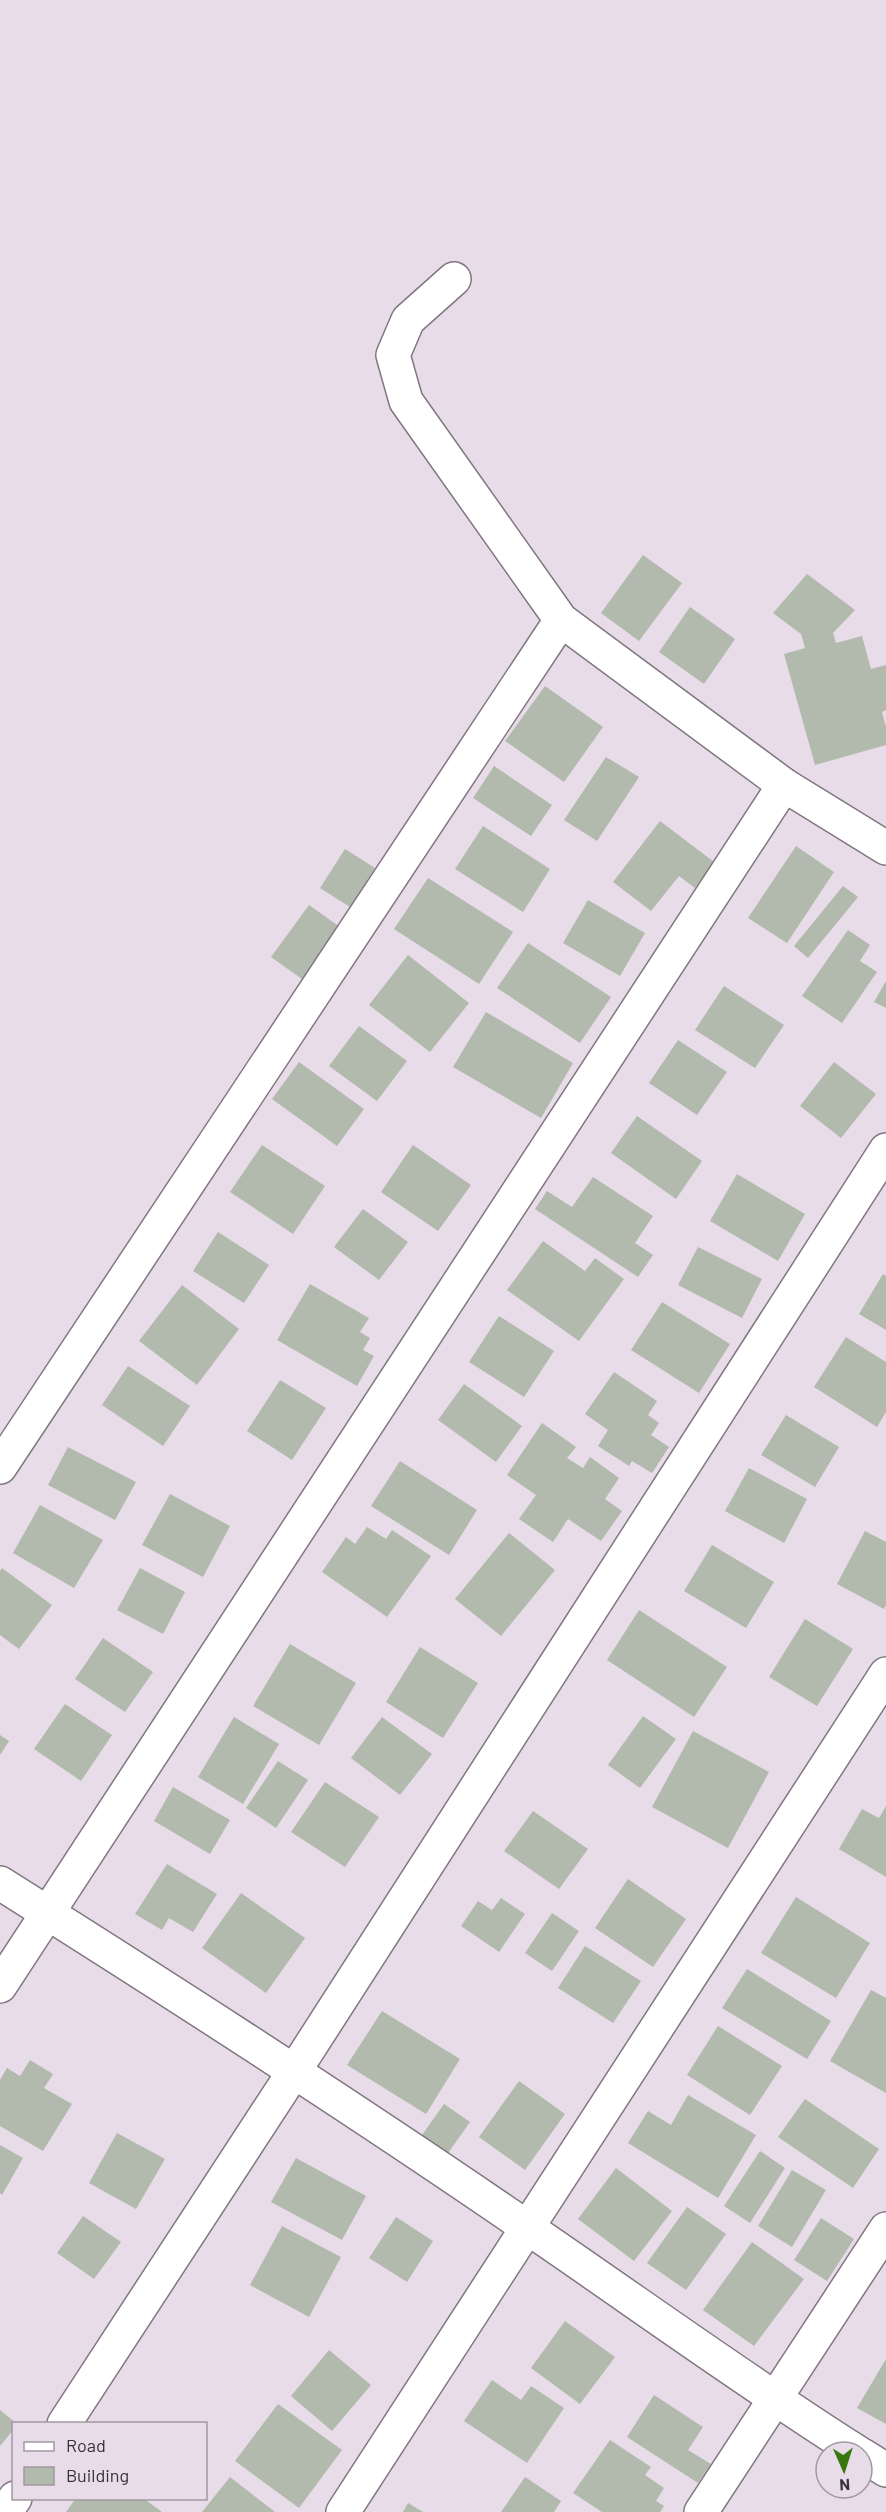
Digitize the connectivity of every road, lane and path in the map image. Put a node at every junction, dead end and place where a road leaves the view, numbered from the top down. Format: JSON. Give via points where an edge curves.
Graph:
{"nodes":[{"id":1,"x":454,"y":279,"type":"dead end"},
{"id":2,"x":561,"y":620,"type":"junction"},
{"id":3,"x":784,"y":785,"type":"junction"},
{"id":4,"x":886,"y":848,"type":"edge"},
{"id":5,"x":886,"y":1150,"type":"edge"},
{"id":6,"x":0,"y":1467,"type":"edge"},
{"id":7,"x":886,"y":1674,"type":"edge"},
{"id":8,"x":0,"y":1883,"type":"edge"},
{"id":9,"x":47,"y":1913,"type":"junction"},
{"id":10,"x":0,"y":1986,"type":"edge"},
{"id":11,"x":295,"y":2070,"type":"junction"},
{"id":12,"x":528,"y":2228,"type":"junction"},
{"id":13,"x":886,"y":2229,"type":"edge"},
{"id":14,"x":775,"y":2400,"type":"junction"},
{"id":15,"x":65,"y":2422,"type":"edge"},
{"id":16,"x":838,"y":2440,"type":"edge"},
{"id":17,"x":343,"y":2512,"type":"edge"},
{"id":18,"x":701,"y":2512,"type":"edge"}],
"edges":[{"from":1,"to":2,"type":"street","via":[[408,320],[393,355],[406,401]]},
{"from":2,"to":3,"type":"street"},
{"from":2,"to":6,"type":"street"},
{"from":3,"to":4,"type":"street"},
{"from":3,"to":9,"type":"street"},
{"from":5,"to":11,"type":"street"},
{"from":7,"to":12,"type":"street"},
{"from":8,"to":9,"type":"street"},
{"from":9,"to":10,"type":"street"},
{"from":9,"to":11,"type":"street"},
{"from":11,"to":12,"type":"street"},
{"from":11,"to":15,"type":"street"},
{"from":12,"to":14,"type":"street"},
{"from":12,"to":17,"type":"street"},
{"from":13,"to":14,"type":"street"},
{"from":14,"to":16,"type":"street"},
{"from":14,"to":18,"type":"street"}]}
